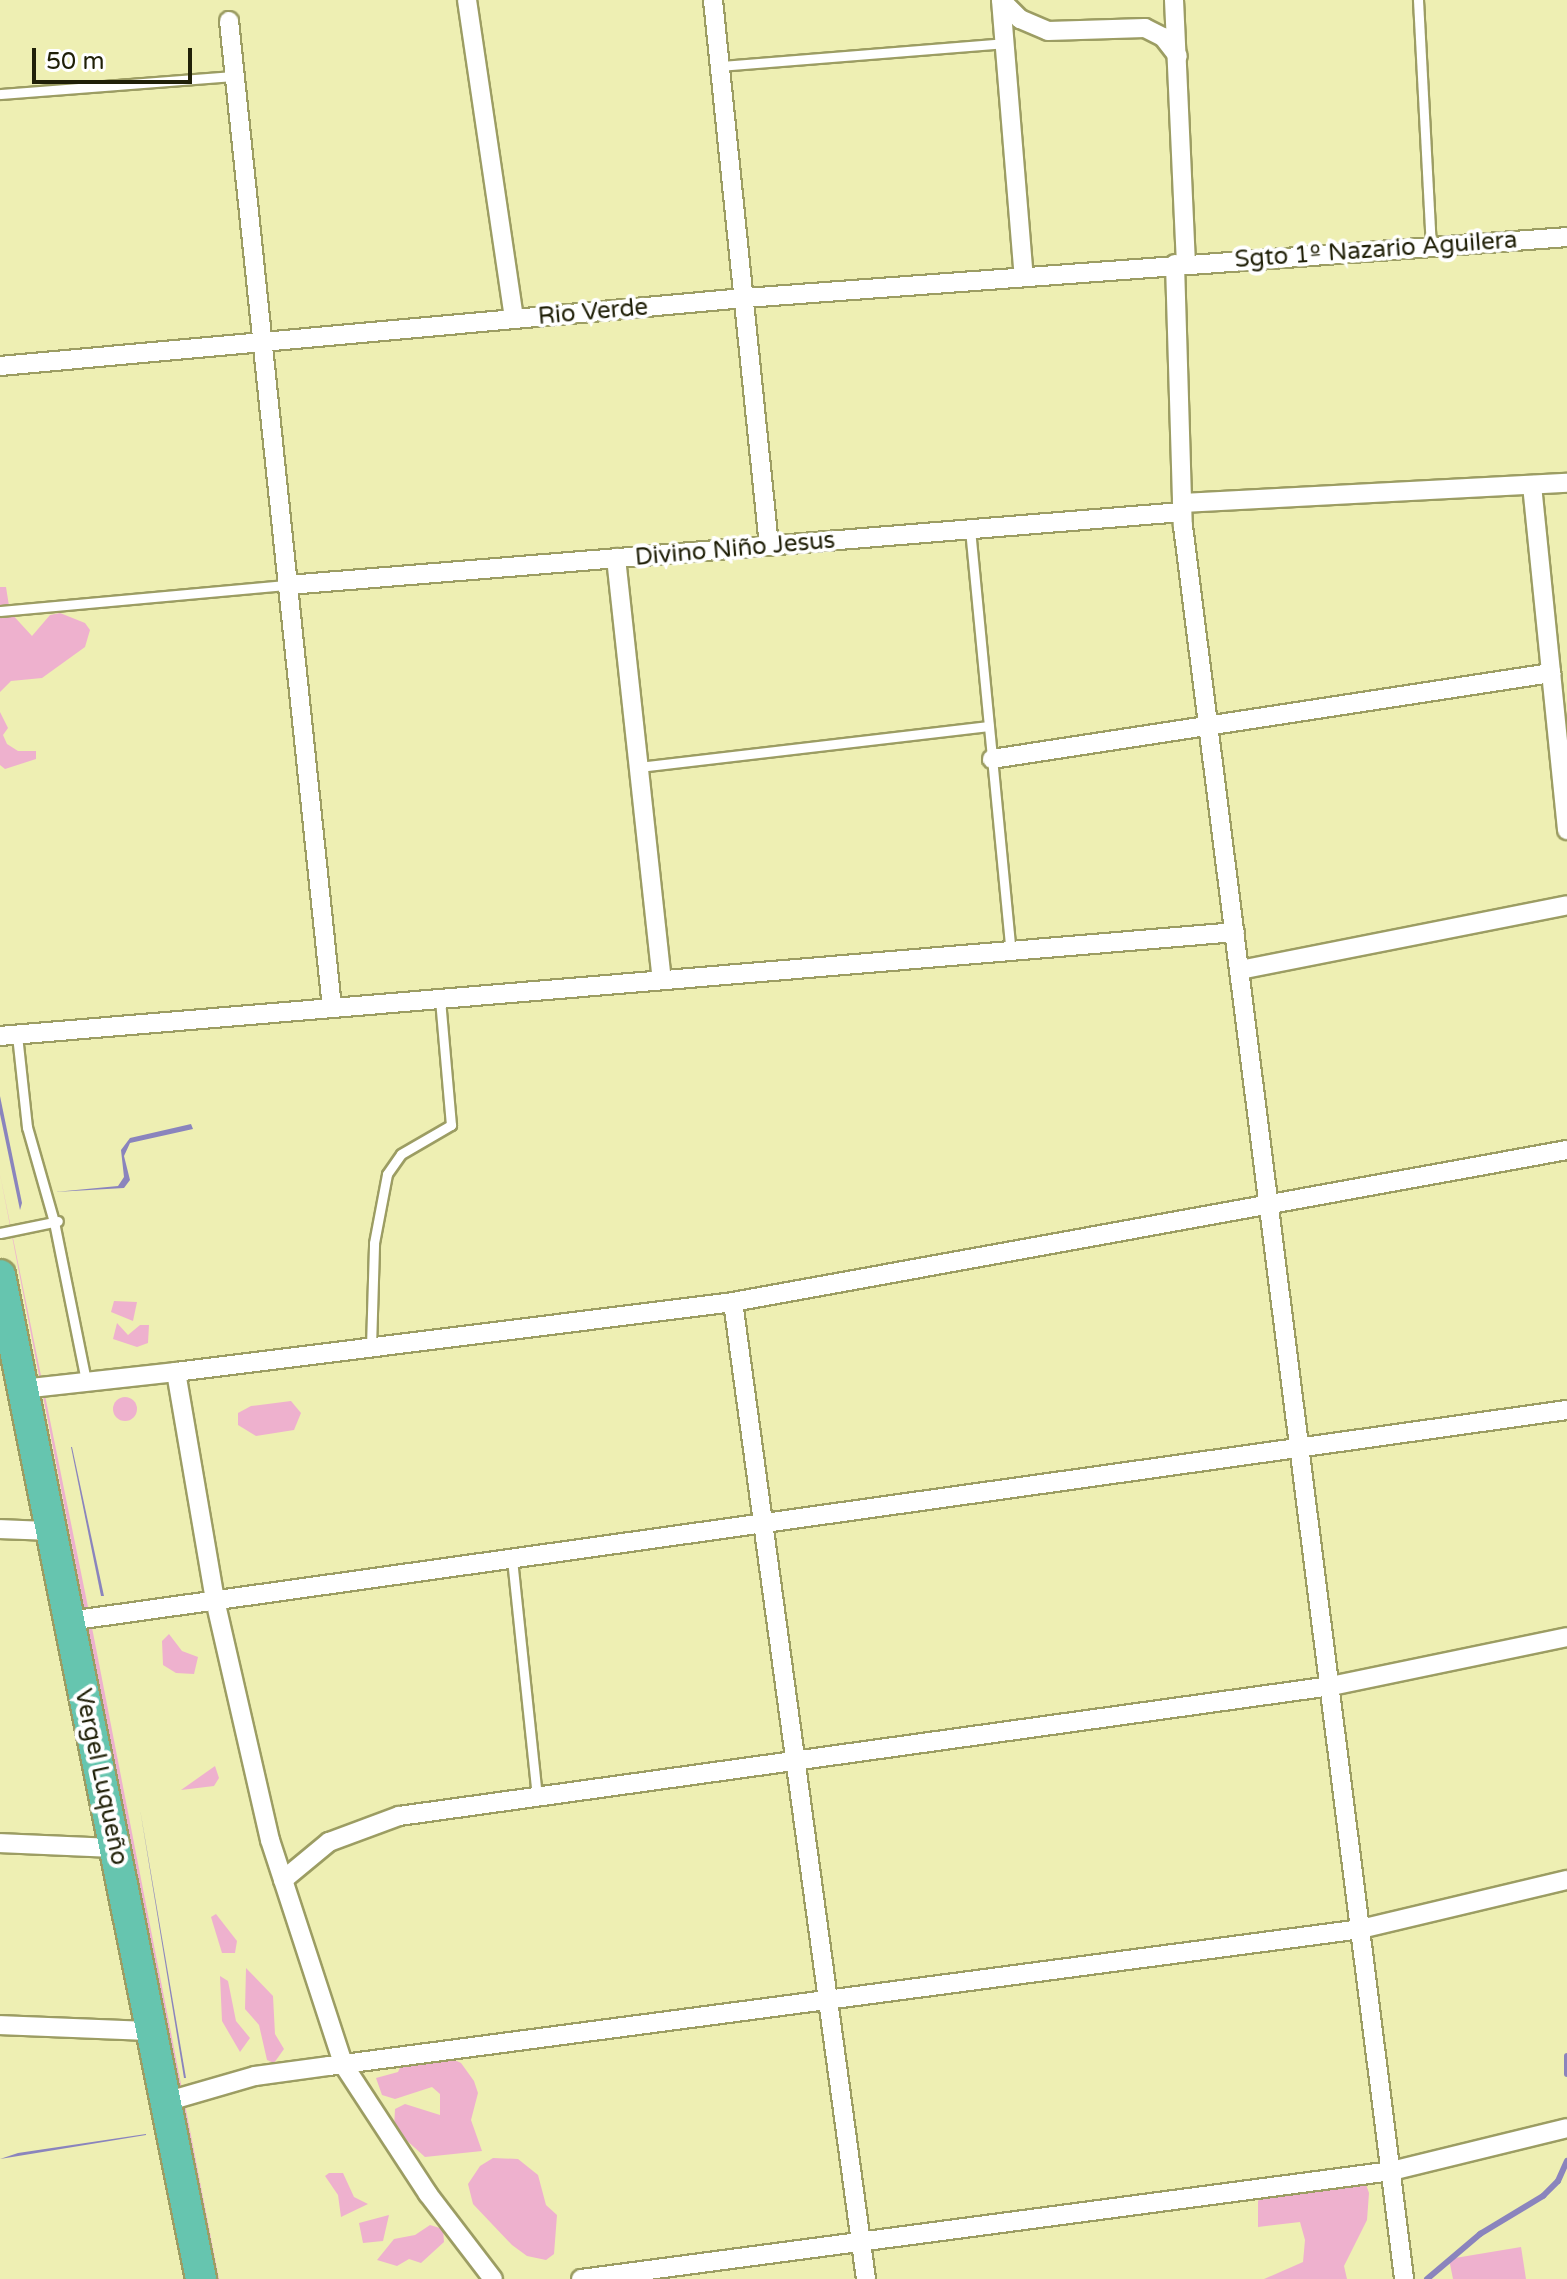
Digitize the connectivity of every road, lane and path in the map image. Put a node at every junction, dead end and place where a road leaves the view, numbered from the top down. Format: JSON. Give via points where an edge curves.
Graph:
{"nodes":[{"id":1,"x":467,"y":0,"type":"edge"},
{"id":2,"x":713,"y":0,"type":"edge"},
{"id":3,"x":1001,"y":0,"type":"edge"},
{"id":4,"x":1174,"y":0,"type":"edge"},
{"id":5,"x":1418,"y":0,"type":"edge"},
{"id":6,"x":229,"y":21,"type":"dead end"},
{"id":7,"x":1005,"y":43,"type":"junction"},
{"id":8,"x":1178,"y":56,"type":"junction"},
{"id":9,"x":720,"y":66,"type":"junction"},
{"id":10,"x":235,"y":76,"type":"junction"},
{"id":11,"x":0,"y":94,"type":"edge"},
{"id":12,"x":1567,"y":237,"type":"edge"},
{"id":13,"x":1431,"y":246,"type":"junction"},
{"id":14,"x":1180,"y":264,"type":"junction"},
{"id":15,"x":1024,"y":277,"type":"junction"},
{"id":16,"x":745,"y":298,"type":"junction"},
{"id":17,"x":514,"y":319,"type":"junction"},
{"id":18,"x":263,"y":343,"type":"junction"},
{"id":19,"x":0,"y":366,"type":"edge"},
{"id":20,"x":1567,"y":483,"type":"edge"},
{"id":21,"x":1532,"y":485,"type":"junction"},
{"id":22,"x":1182,"y":508,"type":"junction"},
{"id":23,"x":970,"y":529,"type":"junction"},
{"id":24,"x":769,"y":546,"type":"junction"},
{"id":25,"x":616,"y":558,"type":"junction"},
{"id":26,"x":288,"y":585,"type":"junction"},
{"id":27,"x":0,"y":611,"type":"edge"},
{"id":28,"x":1551,"y":673,"type":"junction"},
{"id":29,"x":989,"y":726,"type":"junction"},
{"id":30,"x":1209,"y":729,"type":"junction"},
{"id":31,"x":992,"y":759,"type":"junction"},
{"id":32,"x":639,"y":767,"type":"junction"},
{"id":33,"x":1567,"y":830,"type":"edge"},
{"id":34,"x":1567,"y":905,"type":"edge"},
{"id":35,"x":1235,"y":932,"type":"junction"},
{"id":36,"x":1011,"y":951,"type":"junction"},
{"id":37,"x":1240,"y":970,"type":"junction"},
{"id":38,"x":662,"y":980,"type":"junction"},
{"id":39,"x":440,"y":999,"type":"junction"},
{"id":40,"x":332,"y":1008,"type":"junction"},
{"id":41,"x":8,"y":1036,"type":"edge"},
{"id":42,"x":1567,"y":1150,"type":"edge"},
{"id":43,"x":1271,"y":1206,"type":"junction"},
{"id":44,"x":56,"y":1221,"type":"junction"},
{"id":45,"x":0,"y":1233,"type":"edge"},
{"id":46,"x":0,"y":1275,"type":"edge"},
{"id":47,"x":733,"y":1302,"type":"junction"},
{"id":48,"x":372,"y":1351,"type":"junction"},
{"id":49,"x":176,"y":1372,"type":"junction"},
{"id":50,"x":86,"y":1381,"type":"junction"},
{"id":51,"x":22,"y":1389,"type":"junction"},
{"id":52,"x":1567,"y":1410,"type":"edge"},
{"id":53,"x":1301,"y":1448,"type":"junction"},
{"id":54,"x":763,"y":1523,"type":"junction"},
{"id":55,"x":0,"y":1529,"type":"edge"},
{"id":56,"x":50,"y":1531,"type":"junction"},
{"id":57,"x":512,"y":1559,"type":"junction"},
{"id":58,"x":215,"y":1600,"type":"junction"},
{"id":59,"x":69,"y":1621,"type":"junction"},
{"id":60,"x":1567,"y":1637,"type":"edge"},
{"id":61,"x":1331,"y":1686,"type":"junction"},
{"id":62,"x":795,"y":1761,"type":"junction"},
{"id":63,"x":537,"y":1797,"type":"junction"},
{"id":64,"x":0,"y":1843,"type":"edge"},
{"id":65,"x":116,"y":1848,"type":"junction"},
{"id":66,"x":283,"y":1880,"type":"junction"},
{"id":67,"x":1567,"y":1880,"type":"edge"},
{"id":68,"x":1361,"y":1929,"type":"junction"},
{"id":69,"x":828,"y":2000,"type":"junction"},
{"id":70,"x":0,"y":2025,"type":"edge"},
{"id":71,"x":152,"y":2031,"type":"junction"},
{"id":72,"x":343,"y":2064,"type":"junction"},
{"id":73,"x":165,"y":2102,"type":"junction"},
{"id":74,"x":1567,"y":2128,"type":"edge"},
{"id":75,"x":1391,"y":2171,"type":"junction"},
{"id":76,"x":861,"y":2244,"type":"junction"},
{"id":77,"x":201,"y":2279,"type":"edge"},
{"id":78,"x":493,"y":2279,"type":"edge"},
{"id":79,"x":581,"y":2279,"type":"edge"},
{"id":80,"x":866,"y":2279,"type":"edge"},
{"id":81,"x":1404,"y":2279,"type":"edge"}],
"edges":[{"from":1,"to":17,"type":"street"},
{"from":2,"to":9,"type":"street"},
{"from":3,"to":7,"type":"street"},
{"from":3,"to":8,"type":"street","via":[[1020,19],[1048,31],[1145,28],[1163,37]]},
{"from":4,"to":8,"type":"street"},
{"from":5,"to":13,"type":"lane"},
{"from":6,"to":10,"type":"street"},
{"from":7,"to":9,"type":"lane"},
{"from":7,"to":15,"type":"street"},
{"from":8,"to":14,"type":"street"},
{"from":9,"to":16,"type":"street"},
{"from":10,"to":11,"type":"lane"},
{"from":10,"to":18,"type":"street"},
{"from":12,"to":13,"type":"street","name":"Sgto 1º Nazario Aguilera"},
{"from":13,"to":14,"type":"street","name":"Sgto 1º Nazario Aguilera"},
{"from":14,"to":15,"type":"street","name":"Rio Verde"},
{"from":14,"to":22,"type":"street"},
{"from":15,"to":16,"type":"street","name":"Rio Verde"},
{"from":16,"to":17,"type":"street","name":"Rio Verde"},
{"from":16,"to":24,"type":"street"},
{"from":17,"to":18,"type":"street","name":"Rio Verde"},
{"from":18,"to":19,"type":"street","name":"Rio Verde"},
{"from":18,"to":26,"type":"street"},
{"from":20,"to":21,"type":"street","name":"Divino Niño Jesus"},
{"from":21,"to":22,"type":"street","name":"Divino Niño Jesus"},
{"from":21,"to":28,"type":"street"},
{"from":22,"to":23,"type":"street","name":"Divino Niño Jesus"},
{"from":22,"to":30,"type":"street"},
{"from":23,"to":24,"type":"street","name":"Divino Niño Jesus"},
{"from":23,"to":29,"type":"lane"},
{"from":24,"to":25,"type":"street","name":"Divino Niño Jesus"},
{"from":25,"to":26,"type":"street","name":"Divino Niño Jesus"},
{"from":25,"to":32,"type":"street"},
{"from":26,"to":27,"type":"lane"},
{"from":26,"to":40,"type":"street"},
{"from":28,"to":30,"type":"street"},
{"from":28,"to":33,"type":"street"},
{"from":29,"to":31,"type":"lane"},
{"from":29,"to":32,"type":"lane"},
{"from":30,"to":31,"type":"street"},
{"from":30,"to":35,"type":"street"},
{"from":31,"to":36,"type":"lane"},
{"from":32,"to":38,"type":"street"},
{"from":34,"to":37,"type":"street"},
{"from":35,"to":36,"type":"street"},
{"from":35,"to":37,"type":"street"},
{"from":36,"to":38,"type":"street"},
{"from":37,"to":43,"type":"street"},
{"from":38,"to":39,"type":"street"},
{"from":39,"to":40,"type":"street"},
{"from":39,"to":48,"type":"lane","via":[[451,1125],[401,1154],[387,1174],[374,1243]]},
{"from":40,"to":41,"type":"street"},
{"from":41,"to":44,"type":"lane","via":[[27,1127]]},
{"from":42,"to":43,"type":"street"},
{"from":43,"to":47,"type":"street"},
{"from":43,"to":53,"type":"street"},
{"from":44,"to":45,"type":"lane"},
{"from":44,"to":50,"type":"lane"},
{"from":46,"to":51,"type":"main road","name":"Vergel Luqueño"},
{"from":47,"to":48,"type":"street"},
{"from":47,"to":54,"type":"street"},
{"from":48,"to":49,"type":"street"},
{"from":49,"to":50,"type":"street"},
{"from":49,"to":58,"type":"street"},
{"from":50,"to":51,"type":"street"},
{"from":51,"to":56,"type":"main road","name":"Vergel Luqueño"},
{"from":52,"to":53,"type":"street"},
{"from":53,"to":54,"type":"street"},
{"from":53,"to":61,"type":"street"},
{"from":54,"to":57,"type":"street"},
{"from":54,"to":62,"type":"street"},
{"from":55,"to":56,"type":"street"},
{"from":56,"to":59,"type":"main road","name":"Vergel Luqueño"},
{"from":57,"to":58,"type":"street"},
{"from":57,"to":63,"type":"lane"},
{"from":58,"to":59,"type":"street"},
{"from":58,"to":66,"type":"street"},
{"from":59,"to":65,"type":"main road","name":"Vergel Luqueño"},
{"from":60,"to":61,"type":"street"},
{"from":61,"to":62,"type":"street"},
{"from":61,"to":68,"type":"street"},
{"from":62,"to":63,"type":"street"},
{"from":62,"to":69,"type":"street"},
{"from":63,"to":66,"type":"street","via":[[372,1824],[307,1856]]},
{"from":64,"to":65,"type":"street"},
{"from":65,"to":71,"type":"main road","name":"Vergel Luqueño"},
{"from":66,"to":72,"type":"street"},
{"from":67,"to":68,"type":"street"},
{"from":68,"to":69,"type":"street"},
{"from":68,"to":75,"type":"street"},
{"from":69,"to":72,"type":"street"},
{"from":69,"to":76,"type":"street"},
{"from":70,"to":71,"type":"street"},
{"from":71,"to":73,"type":"main road","name":"Vergel Luqueño"},
{"from":72,"to":73,"type":"street","via":[[255,2076]]},
{"from":72,"to":78,"type":"street","via":[[428,2194]]},
{"from":73,"to":77,"type":"main road","name":"Vergel Luqueño"},
{"from":74,"to":75,"type":"street"},
{"from":75,"to":76,"type":"street"},
{"from":75,"to":81,"type":"street"},
{"from":76,"to":79,"type":"street"},
{"from":76,"to":80,"type":"street"}]}
